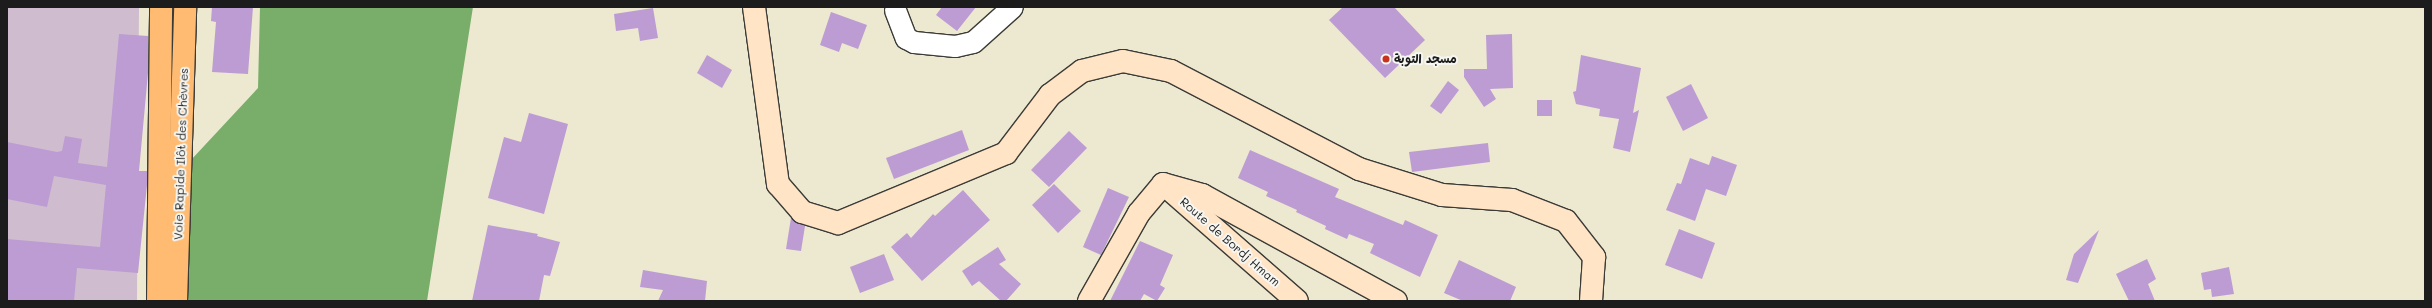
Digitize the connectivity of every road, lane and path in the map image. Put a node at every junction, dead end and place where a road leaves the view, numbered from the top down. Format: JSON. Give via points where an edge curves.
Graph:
{"nodes":[{"id":1,"x":160,"y":7,"type":"edge"},
{"id":2,"x":185,"y":7,"type":"edge"},
{"id":3,"x":754,"y":7,"type":"edge"},
{"id":4,"x":1012,"y":7,"type":"edge"},
{"id":5,"x":893,"y":8,"type":"edge"},
{"id":6,"x":1163,"y":184,"type":"junction"},
{"id":7,"x":158,"y":301,"type":"edge"},
{"id":8,"x":176,"y":301,"type":"edge"},
{"id":9,"x":1089,"y":301,"type":"edge"},
{"id":10,"x":1297,"y":301,"type":"edge"},
{"id":11,"x":1396,"y":301,"type":"edge"},
{"id":12,"x":1591,"y":301,"type":"edge"}],
"edges":[{"from":1,"to":7,"type":"main road","name":"Voie Rapide Ilôt des Chèvres"},
{"from":2,"to":8,"type":"main road","name":"Voie Rapide Ilôt des Chèvres"},
{"from":3,"to":12,"type":"street","via":[[778,184],[802,212],[838,223],[1006,153],[1050,96],[1082,71],[1123,61],[1171,71],[1358,169],[1442,195],[1512,200],[1566,221],[1594,257]]},
{"from":4,"to":5,"type":"street","via":[[974,42],[955,46],[914,42],[906,38]]},
{"from":6,"to":9,"type":"street","via":[[1139,213]]},
{"from":6,"to":10,"type":"street","name":"Route de Bordj Hmam"},
{"from":6,"to":11,"type":"street","via":[[1202,195]]}]}
